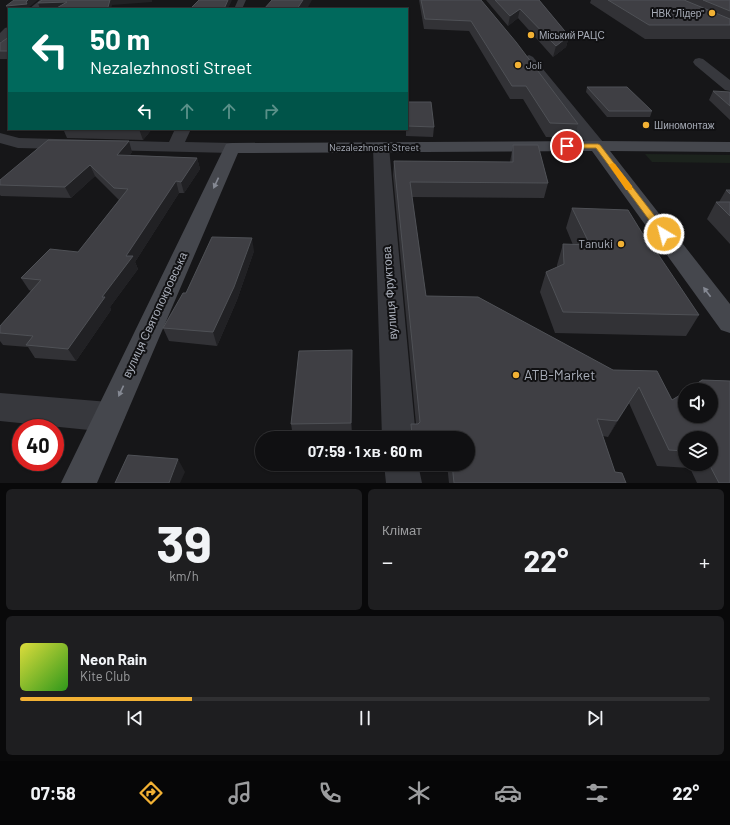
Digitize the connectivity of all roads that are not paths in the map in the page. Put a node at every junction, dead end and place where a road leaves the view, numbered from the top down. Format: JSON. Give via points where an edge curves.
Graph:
{"nodes":[{"id":1,"x":46,"y":0,"type":"edge"},
{"id":2,"x":34,"y":8,"type":"edge"},
{"id":3,"x":8,"y":31,"type":"edge"},
{"id":4,"x":0,"y":38,"type":"edge"},
{"id":5,"x":523,"y":53,"type":"edge"},
{"id":6,"x":699,"y":62,"type":"dead end"},
{"id":7,"x":730,"y":87,"type":"edge"},
{"id":8,"x":182,"y":130,"type":"edge"},
{"id":9,"x":0,"y":138,"type":"edge"},
{"id":10,"x":598,"y":146,"type":"junction"},
{"id":11,"x":174,"y":147,"type":"junction"},
{"id":12,"x":381,"y":147,"type":"junction"},
{"id":13,"x":730,"y":147,"type":"edge"},
{"id":14,"x":232,"y":148,"type":"junction"},
{"id":15,"x":730,"y":323,"type":"edge"},
{"id":16,"x":0,"y":407,"type":"edge"},
{"id":17,"x":109,"y":417,"type":"junction"},
{"id":18,"x":399,"y":431,"type":"edge"},
{"id":19,"x":402,"y":471,"type":"edge"},
{"id":20,"x":79,"y":483,"type":"edge"},
{"id":21,"x":404,"y":483,"type":"edge"}],
"edges":[{"from":1,"to":2,"type":"street"},
{"from":3,"to":4,"type":"street"},
{"from":5,"to":10,"type":"street"},
{"from":6,"to":7,"type":"street"},
{"from":8,"to":11,"type":"street"},
{"from":9,"to":11,"type":"street","name":"Nezalezhnosti Street","via":[[18,143]]},
{"from":10,"to":12,"type":"street","name":"Nezalezhnosti Street"},
{"from":10,"to":13,"type":"street","name":"Nezalezhnosti Street"},
{"from":15,"to":10,"type":"street","one_way":true},
{"from":11,"to":14,"type":"street","name":"Nezalezhnosti Street"},
{"from":12,"to":14,"type":"street","name":"Nezalezhnosti Street"},
{"from":12,"to":18,"type":"street","name":"вулиця Фруктова"},
{"from":14,"to":17,"type":"street","name":"вулиця Святопокровська","one_way":true},
{"from":16,"to":17,"type":"street"},
{"from":17,"to":20,"type":"street","name":"вулиця Святопокровська"},
{"from":19,"to":21,"type":"street"}]}
